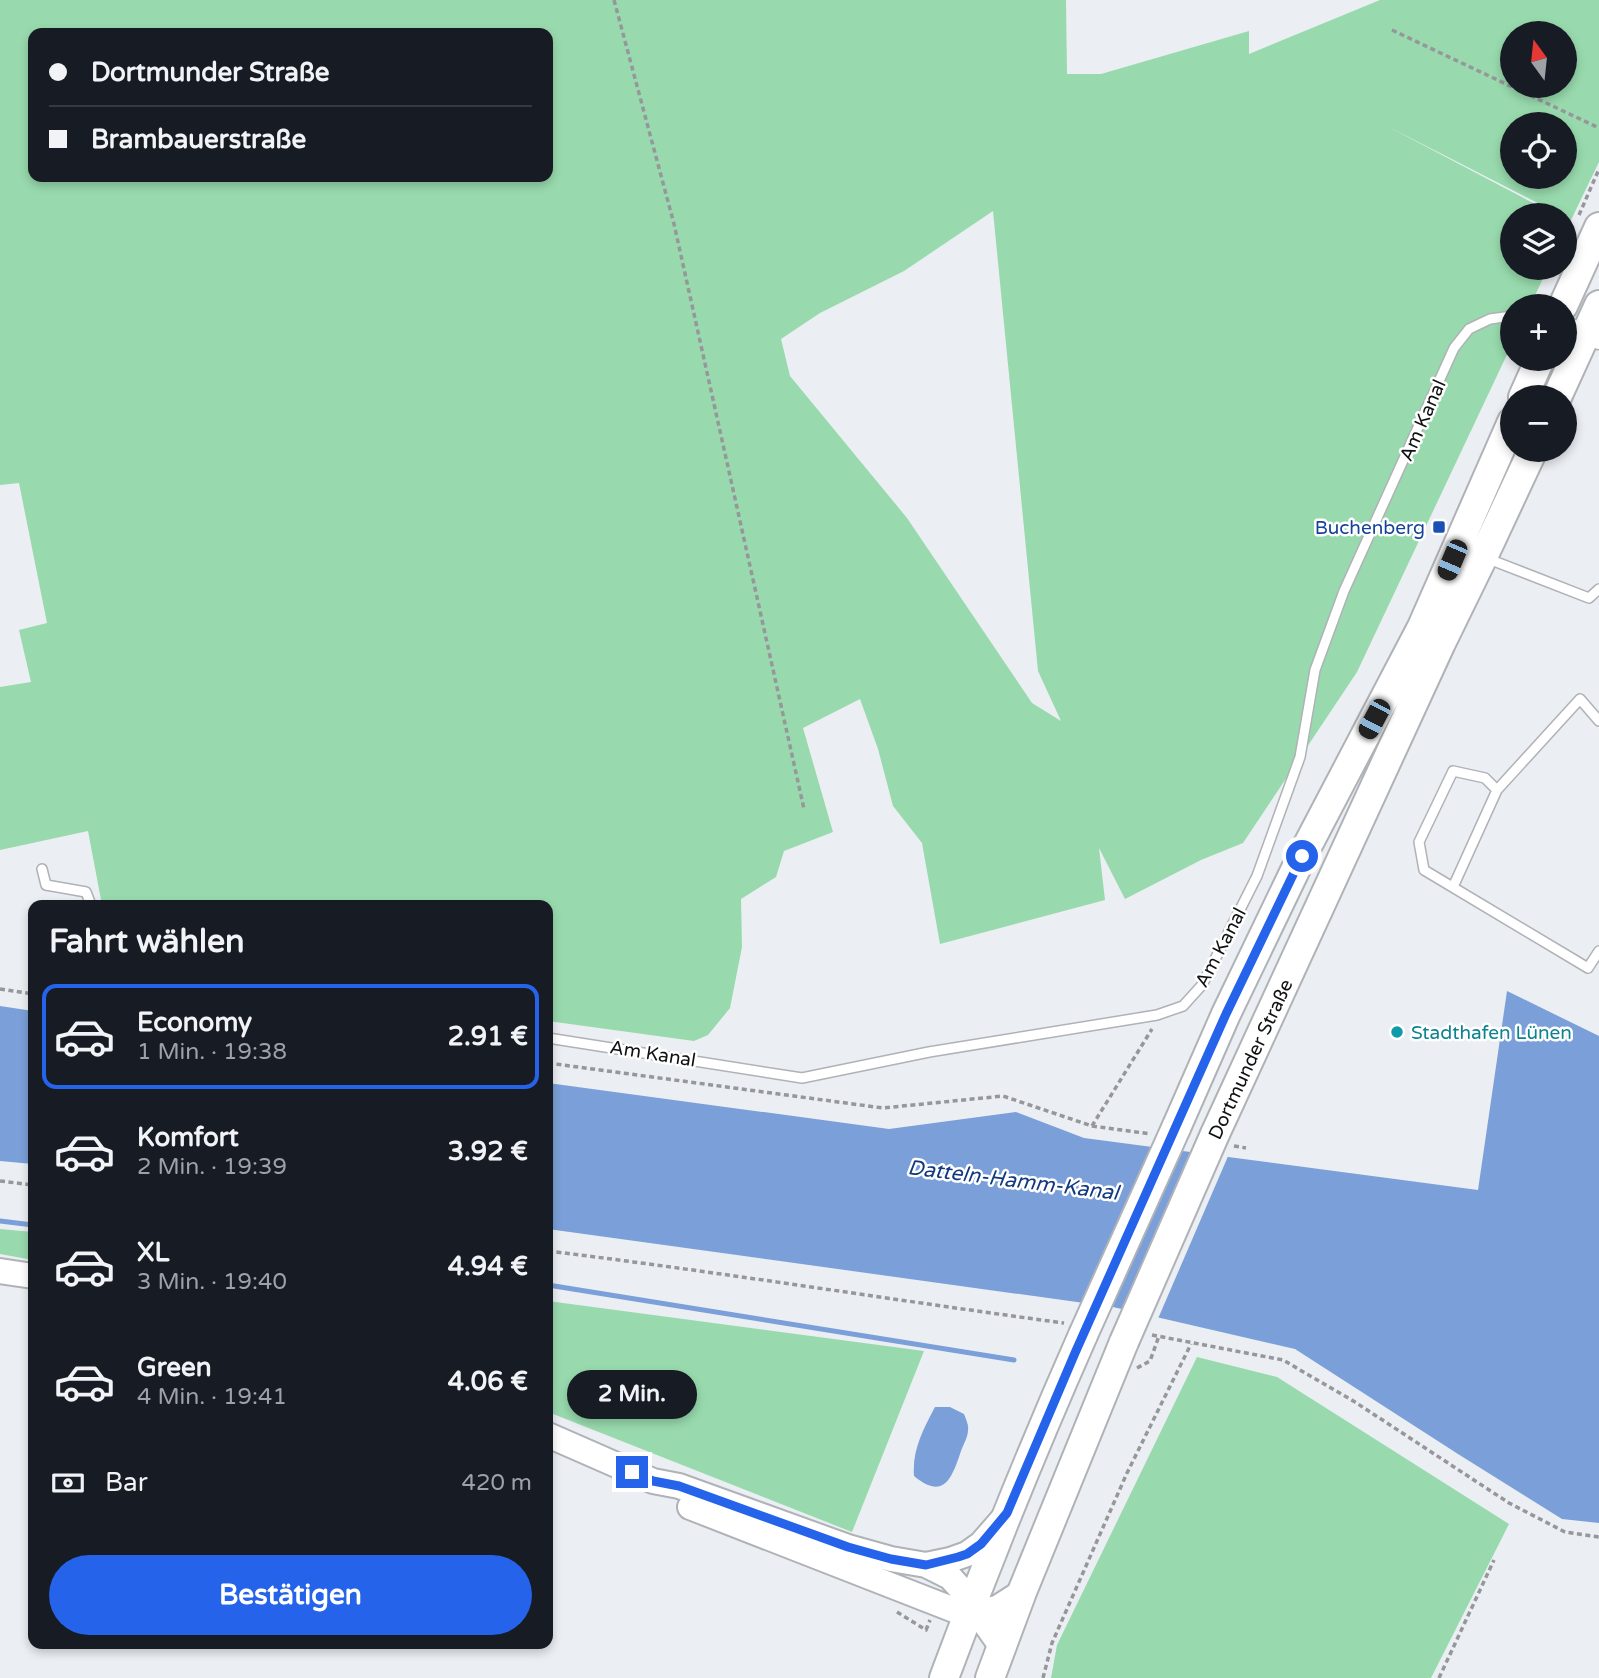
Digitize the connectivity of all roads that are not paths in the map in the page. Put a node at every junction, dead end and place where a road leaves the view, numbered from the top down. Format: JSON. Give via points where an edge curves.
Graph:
{"nodes":[{"id":1,"x":1587,"y":226,"type":"edge"},
{"id":2,"x":1567,"y":294,"type":"edge"},
{"id":3,"x":1599,"y":305,"type":"edge"},
{"id":4,"x":1500,"y":318,"type":"edge"},
{"id":5,"x":1583,"y":333,"type":"edge"},
{"id":6,"x":1562,"y":385,"type":"edge"},
{"id":7,"x":1500,"y":449,"type":"edge"},
{"id":8,"x":1527,"y":462,"type":"edge"},
{"id":9,"x":1483,"y":557,"type":"junction"},
{"id":10,"x":1599,"y":589,"type":"edge"},
{"id":11,"x":1599,"y":721,"type":"edge"},
{"id":12,"x":1497,"y":790,"type":"junction"},
{"id":13,"x":43,"y":869,"type":"dead end"},
{"id":14,"x":1453,"y":887,"type":"junction"},
{"id":15,"x":89,"y":900,"type":"edge"},
{"id":16,"x":1599,"y":951,"type":"edge"},
{"id":17,"x":553,"y":1039,"type":"edge"},
{"id":18,"x":0,"y":1271,"type":"edge"},
{"id":19,"x":28,"y":1275,"type":"edge"},
{"id":20,"x":553,"y":1437,"type":"edge"},
{"id":21,"x":653,"y":1481,"type":"junction"},
{"id":22,"x":1007,"y":1513,"type":"junction"},
{"id":23,"x":926,"y":1565,"type":"junction"},
{"id":24,"x":1022,"y":1592,"type":"junction"},
{"id":25,"x":973,"y":1611,"type":"junction"},
{"id":26,"x":1001,"y":1646,"type":"junction"},
{"id":27,"x":944,"y":1678,"type":"edge"},
{"id":28,"x":990,"y":1678,"type":"edge"}],
"edges":[{"from":1,"to":2,"type":"main road"},
{"from":3,"to":5,"type":"main road"},
{"from":4,"to":17,"type":"lane","name":"Am Kanal","via":[[1469,329],[1454,348],[1344,591],[1315,670],[1300,757],[1257,876],[1202,985],[1183,1006],[1157,1015],[802,1078]]},
{"from":5,"to":6,"type":"main road"},
{"from":7,"to":22,"type":"main road","name":"Dortmunder Straße","bridge":true,"via":[[1422,628],[1302,856],[1073,1329],[1035,1446]]},
{"from":8,"to":9,"type":"main road","name":"Dortmunder Straße"},
{"from":9,"to":10,"type":"lane","via":[[1590,598]]},
{"from":9,"to":24,"type":"main road","name":"Dortmunder Straße","bridge":true},
{"from":11,"to":12,"type":"lane","via":[[1580,699]]},
{"from":12,"to":14,"type":"lane"},
{"from":12,"to":14,"type":"lane","via":[[1485,778],[1453,771],[1419,842],[1424,870]]},
{"from":13,"to":15,"type":"lane","via":[[46,885],[86,892]]},
{"from":14,"to":16,"type":"lane","via":[[1588,968]]},
{"from":18,"to":19,"type":"main road"},
{"from":20,"to":21,"type":"main road"},
{"from":21,"to":23,"type":"main road","via":[[679,1486],[848,1547]]},
{"from":21,"to":25,"type":"main road","via":[[673,1501]]},
{"from":22,"to":23,"type":"main road","via":[[967,1554]]},
{"from":22,"to":25,"type":"main road","name":"Dortmunder Straße"},
{"from":23,"to":25,"type":"main road","via":[[950,1577]]},
{"from":24,"to":25,"type":"main road","via":[[997,1608]]},
{"from":24,"to":26,"type":"main road","name":"Dortmunder Straße"},
{"from":25,"to":26,"type":"main road"},
{"from":25,"to":27,"type":"main road","name":"Dortmunder Straße"},
{"from":26,"to":28,"type":"main road","name":"Dortmunder Straße"}]}
